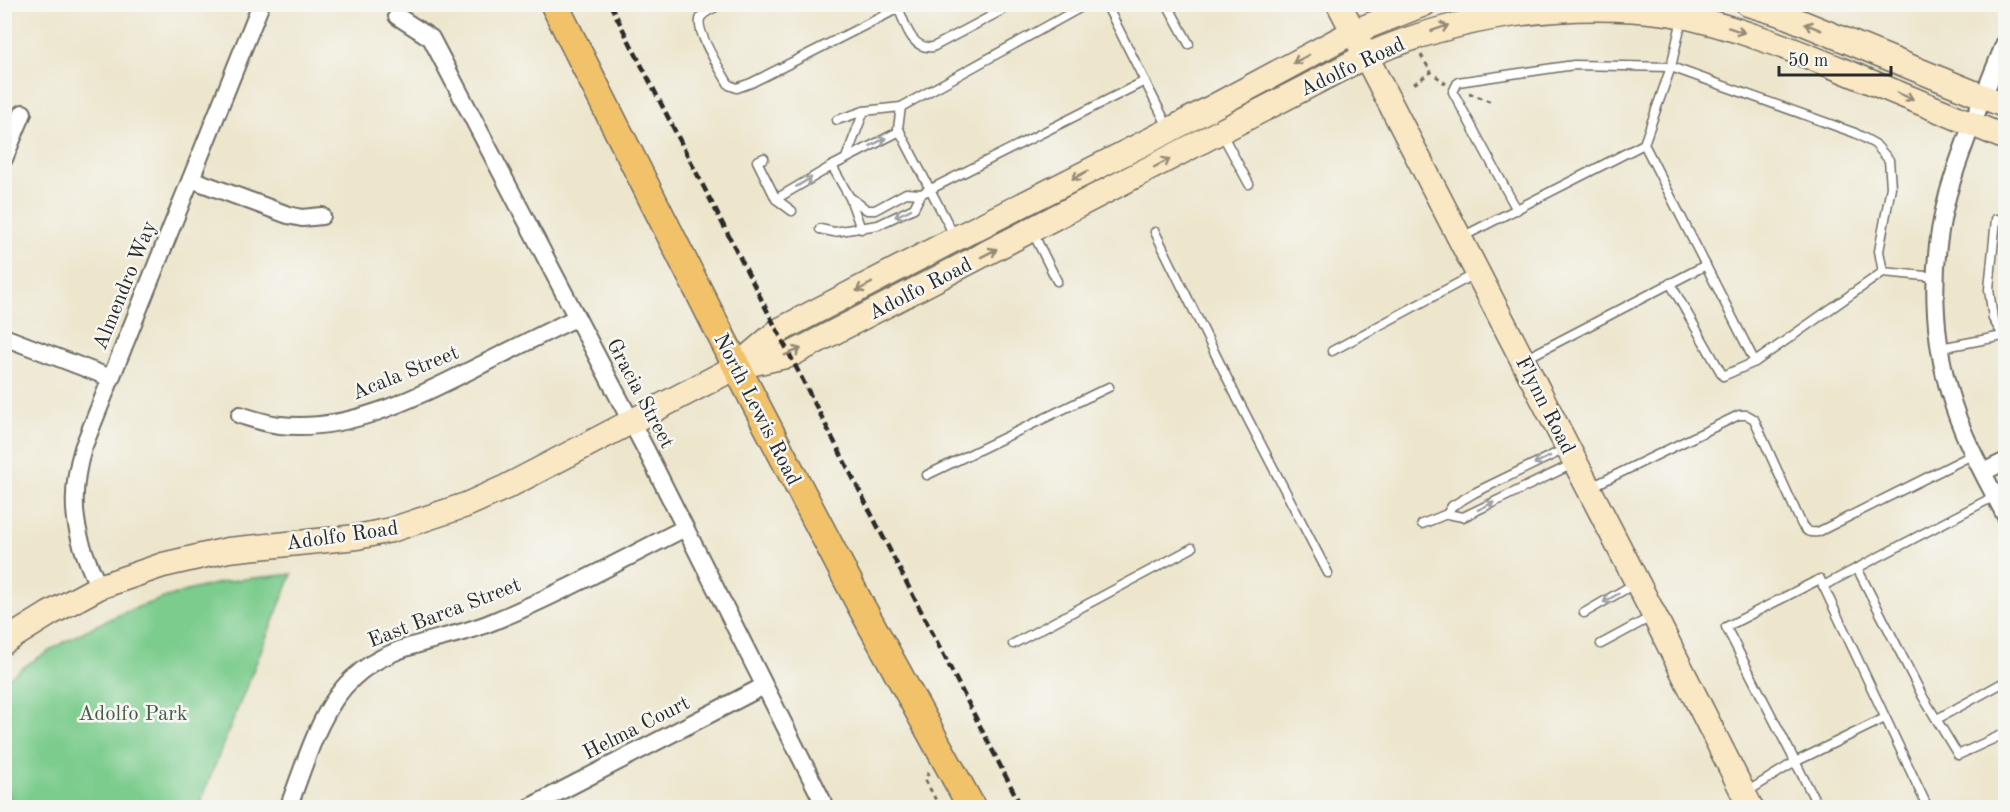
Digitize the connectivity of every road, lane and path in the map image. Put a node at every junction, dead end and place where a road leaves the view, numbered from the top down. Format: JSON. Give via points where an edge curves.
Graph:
{"nodes":[{"id":1,"x":261,"y":4,"type":"edge"},
{"id":2,"x":554,"y":4,"type":"edge"},
{"id":3,"x":721,"y":4,"type":"edge"},
{"id":4,"x":1014,"y":4,"type":"edge"},
{"id":5,"x":1087,"y":4,"type":"edge"},
{"id":6,"x":1106,"y":4,"type":"edge"},
{"id":7,"x":1167,"y":4,"type":"edge"},
{"id":8,"x":1339,"y":4,"type":"edge"},
{"id":9,"x":1424,"y":4,"type":"edge"},
{"id":10,"x":1748,"y":4,"type":"edge"},
{"id":11,"x":898,"y":6,"type":"edge"},
{"id":12,"x":397,"y":16,"type":"dead end"},
{"id":13,"x":1683,"y":16,"type":"junction"},
{"id":14,"x":1353,"y":32,"type":"junction"},
{"id":15,"x":2006,"y":40,"type":"edge"},
{"id":16,"x":1189,"y":44,"type":"dead end"},
{"id":17,"x":1421,"y":55,"type":"dead end"},
{"id":18,"x":1366,"y":56,"type":"junction"},
{"id":19,"x":1671,"y":67,"type":"junction"},
{"id":20,"x":1431,"y":72,"type":"dead end"},
{"id":21,"x":1144,"y":81,"type":"junction"},
{"id":22,"x":1995,"y":101,"type":"edge"},
{"id":23,"x":901,"y":108,"type":"junction"},
{"id":24,"x":864,"y":111,"type":"junction"},
{"id":25,"x":23,"y":113,"type":"dead end"},
{"id":26,"x":837,"y":120,"type":"dead end"},
{"id":27,"x":1973,"y":124,"type":"junction"},
{"id":28,"x":1170,"y":130,"type":"junction"},
{"id":29,"x":900,"y":131,"type":"junction"},
{"id":30,"x":1221,"y":132,"type":"junction"},
{"id":31,"x":2006,"y":138,"type":"edge"},
{"id":32,"x":1644,"y":144,"type":"junction"},
{"id":33,"x":764,"y":158,"type":"dead end"},
{"id":34,"x":846,"y":158,"type":"junction"},
{"id":35,"x":4,"y":159,"type":"edge"},
{"id":36,"x":832,"y":166,"type":"junction"},
{"id":37,"x":191,"y":179,"type":"junction"},
{"id":38,"x":1249,"y":184,"type":"dead end"},
{"id":39,"x":925,"y":192,"type":"junction"},
{"id":40,"x":850,"y":198,"type":"junction"},
{"id":41,"x":776,"y":199,"type":"junction"},
{"id":42,"x":1517,"y":210,"type":"junction"},
{"id":43,"x":792,"y":211,"type":"dead end"},
{"id":44,"x":322,"y":216,"type":"dead end"},
{"id":45,"x":1996,"y":219,"type":"dead end"},
{"id":46,"x":820,"y":229,"type":"dead end"},
{"id":47,"x":861,"y":229,"type":"junction"},
{"id":48,"x":1032,"y":231,"type":"junction"},
{"id":49,"x":1155,"y":232,"type":"dead end"},
{"id":50,"x":1460,"y":238,"type":"junction"},
{"id":51,"x":955,"y":239,"type":"junction"},
{"id":52,"x":1706,"y":265,"type":"junction"},
{"id":53,"x":1478,"y":272,"type":"junction"},
{"id":54,"x":1883,"y":272,"type":"junction"},
{"id":55,"x":1936,"y":277,"type":"junction"},
{"id":56,"x":1057,"y":281,"type":"dead end"},
{"id":57,"x":1670,"y":283,"type":"junction"},
{"id":58,"x":576,"y":318,"type":"junction"},
{"id":59,"x":4,"y":337,"type":"edge"},
{"id":60,"x":2004,"y":338,"type":"edge"},
{"id":61,"x":1940,"y":348,"type":"junction"},
{"id":62,"x":1332,"y":351,"type":"dead end"},
{"id":63,"x":1523,"y":360,"type":"junction"},
{"id":64,"x":1755,"y":362,"type":"junction"},
{"id":65,"x":736,"y":367,"type":"junction"},
{"id":66,"x":111,"y":378,"type":"junction"},
{"id":67,"x":1109,"y":387,"type":"dead end"},
{"id":68,"x":240,"y":415,"type":"dead end"},
{"id":69,"x":631,"y":422,"type":"junction"},
{"id":70,"x":1974,"y":454,"type":"junction"},
{"id":71,"x":1572,"y":455,"type":"junction"},
{"id":72,"x":2006,"y":461,"type":"edge"},
{"id":73,"x":1983,"y":472,"type":"junction"},
{"id":74,"x":927,"y":475,"type":"dead end"},
{"id":75,"x":1589,"y":489,"type":"junction"},
{"id":76,"x":1995,"y":496,"type":"junction"},
{"id":77,"x":1447,"y":514,"type":"junction"},
{"id":78,"x":2006,"y":517,"type":"edge"},
{"id":79,"x":1422,"y":524,"type":"dead end"},
{"id":80,"x":685,"y":528,"type":"junction"},
{"id":81,"x":1192,"y":549,"type":"dead end"},
{"id":82,"x":1857,"y":568,"type":"junction"},
{"id":83,"x":1328,"y":573,"type":"dead end"},
{"id":84,"x":1637,"y":582,"type":"junction"},
{"id":85,"x":1823,"y":586,"type":"junction"},
{"id":86,"x":99,"y":587,"type":"junction"},
{"id":87,"x":1584,"y":613,"type":"dead end"},
{"id":88,"x":1654,"y":615,"type":"junction"},
{"id":89,"x":4,"y":642,"type":"edge"},
{"id":90,"x":1013,"y":644,"type":"dead end"},
{"id":91,"x":1601,"y":644,"type":"dead end"},
{"id":92,"x":2006,"y":681,"type":"edge"},
{"id":93,"x":764,"y":686,"type":"junction"},
{"id":94,"x":1885,"y":718,"type":"junction"},
{"id":95,"x":1937,"y":719,"type":"junction"},
{"id":96,"x":2006,"y":733,"type":"edge"},
{"id":97,"x":1795,"y":762,"type":"junction"},
{"id":98,"x":1748,"y":800,"type":"edge"},
{"id":99,"x":288,"y":807,"type":"edge"},
{"id":100,"x":528,"y":807,"type":"edge"},
{"id":101,"x":826,"y":807,"type":"edge"},
{"id":102,"x":972,"y":807,"type":"edge"},
{"id":103,"x":1818,"y":807,"type":"edge"},
{"id":104,"x":1928,"y":807,"type":"edge"}],
"edges":[{"from":1,"to":37,"type":"street","name":"Almendro Way"},
{"from":2,"to":65,"type":"main road","name":"North Lewis Road"},
{"from":3,"to":11,"type":"lane","via":[[702,15],[701,34],[729,85],[737,88]]},
{"from":4,"to":11,"type":"lane","via":[[926,48],[912,39]]},
{"from":5,"to":23,"type":"lane"},
{"from":6,"to":21,"type":"lane"},
{"from":7,"to":16,"type":"lane"},
{"from":8,"to":14,"type":"main road","name":"Flynn Road"},
{"from":9,"to":14,"type":"main road","name":"Adolfo Road"},
{"from":22,"to":10,"type":"main road","one_way":true},
{"from":12,"to":58,"type":"street","name":"Gracia Street","via":[[431,38]]},
{"from":18,"to":13,"type":"main road","name":"Adolfo Road","one_way":true,"via":[[1453,24],[1524,11],[1596,7]]},
{"from":13,"to":19,"type":"lane"},
{"from":13,"to":27,"type":"main road","name":"Adolfo Road","one_way":true,"via":[[1767,40]]},
{"from":14,"to":18,"type":"main road","name":"Flynn Road"},
{"from":14,"to":28,"type":"main road","name":"Adolfo Road","one_way":true},
{"from":15,"to":22,"type":"street"},
{"from":17,"to":20,"type":"path"},
{"from":18,"to":30,"type":"main road","name":"Adolfo Road"},
{"from":18,"to":50,"type":"main road","name":"Flynn Road"},
{"from":19,"to":32,"type":"lane"},
{"from":19,"to":42,"type":"lane","via":[[1574,65],[1458,82],[1453,92]]},
{"from":19,"to":54,"type":"lane","via":[[1855,133],[1875,144],[1889,160],[1891,187],[1879,251]]},
{"from":21,"to":28,"type":"lane"},
{"from":21,"to":39,"type":"lane"},
{"from":22,"to":27,"type":"street"},
{"from":23,"to":24,"type":"lane"},
{"from":23,"to":29,"type":"lane"},
{"from":24,"to":26,"type":"lane"},
{"from":24,"to":34,"type":"lane"},
{"from":25,"to":35,"type":"street"},
{"from":27,"to":31,"type":"main road","name":"Adolfo Road"},
{"from":27,"to":55,"type":"street","via":[[1948,193]]},
{"from":28,"to":51,"type":"main road","name":"Adolfo Road","one_way":true},
{"from":34,"to":29,"type":"lane","one_way":true},
{"from":29,"to":39,"type":"lane"},
{"from":30,"to":38,"type":"lane"},
{"from":48,"to":30,"type":"main road","name":"Adolfo Road","one_way":true},
{"from":32,"to":42,"type":"lane"},
{"from":32,"to":52,"type":"lane"},
{"from":33,"to":41,"type":"lane","via":[[757,161]]},
{"from":34,"to":36,"type":"lane"},
{"from":36,"to":40,"type":"lane"},
{"from":41,"to":36,"type":"lane","one_way":true},
{"from":37,"to":44,"type":"street","via":[[288,216]]},
{"from":37,"to":66,"type":"street","name":"Almendro Way"},
{"from":39,"to":40,"type":"lane","via":[[906,193],[875,210],[867,210]]},
{"from":39,"to":47,"type":"lane","one_way":true,"via":[[914,208]]},
{"from":39,"to":51,"type":"lane"},
{"from":40,"to":47,"type":"lane"},
{"from":41,"to":43,"type":"lane"},
{"from":42,"to":50,"type":"lane"},
{"from":45,"to":60,"type":"lane","via":[[1989,289],[1992,320]]},
{"from":46,"to":47,"type":"lane"},
{"from":48,"to":56,"type":"lane"},
{"from":65,"to":48,"type":"main road","name":"Adolfo Road","one_way":true,"via":[[790,355]]},
{"from":49,"to":83,"type":"lane"},
{"from":50,"to":53,"type":"main road","name":"Flynn Road"},
{"from":51,"to":65,"type":"main road","name":"Adolfo Road","one_way":true,"via":[[778,331]]},
{"from":52,"to":57,"type":"lane"},
{"from":52,"to":64,"type":"lane"},
{"from":53,"to":62,"type":"lane"},
{"from":53,"to":63,"type":"main road","name":"Flynn Road"},
{"from":54,"to":55,"type":"lane"},
{"from":54,"to":64,"type":"lane"},
{"from":55,"to":61,"type":"street"},
{"from":57,"to":63,"type":"lane"},
{"from":57,"to":64,"type":"lane","via":[[1723,376]]},
{"from":58,"to":68,"type":"street","name":"Acala Street","via":[[438,386],[366,415],[303,426],[279,425]]},
{"from":58,"to":69,"type":"street","name":"Gracia Street"},
{"from":59,"to":66,"type":"street"},
{"from":60,"to":61,"type":"lane"},
{"from":61,"to":70,"type":"street","via":[[1948,389]]},
{"from":63,"to":71,"type":"main road","name":"Flynn Road"},
{"from":65,"to":69,"type":"main road","name":"Adolfo Road"},
{"from":65,"to":102,"type":"main road","name":"North Lewis Road"},
{"from":66,"to":86,"type":"street","name":"Almendro Way","via":[[83,448],[74,493],[78,538]]},
{"from":67,"to":74,"type":"lane"},
{"from":69,"to":80,"type":"street","name":"Gracia Street"},
{"from":69,"to":86,"type":"main road","name":"Adolfo Road","via":[[506,487],[423,521],[357,537],[228,550]]},
{"from":70,"to":73,"type":"street"},
{"from":70,"to":75,"type":"lane","via":[[1818,532],[1807,531],[1802,525],[1754,419],[1748,415],[1739,415]]},
{"from":71,"to":75,"type":"main road","name":"Flynn Road"},
{"from":71,"to":77,"type":"lane","one_way":true,"via":[[1474,493],[1452,506]]},
{"from":77,"to":71,"type":"lane","one_way":true,"via":[[1463,518]]},
{"from":72,"to":73,"type":"street"},
{"from":73,"to":76,"type":"street"},
{"from":75,"to":84,"type":"main road","name":"Flynn Road"},
{"from":76,"to":78,"type":"street"},
{"from":76,"to":82,"type":"lane"},
{"from":77,"to":79,"type":"lane"},
{"from":80,"to":93,"type":"street","name":"Gracia Street"},
{"from":80,"to":99,"type":"street","name":"East Barca Street","via":[[492,622],[405,647],[362,669],[327,712]]},
{"from":81,"to":90,"type":"lane"},
{"from":82,"to":85,"type":"lane"},
{"from":82,"to":95,"type":"lane"},
{"from":84,"to":87,"type":"lane","one_way":true},
{"from":84,"to":88,"type":"main road","name":"Flynn Road"},
{"from":85,"to":94,"type":"lane"},
{"from":85,"to":97,"type":"lane","via":[[1820,579],[1726,627]]},
{"from":86,"to":89,"type":"main road","name":"Adolfo Road"},
{"from":88,"to":91,"type":"lane"},
{"from":88,"to":98,"type":"main road","name":"Flynn Road"},
{"from":92,"to":95,"type":"lane"},
{"from":93,"to":100,"type":"street","name":"Helma Court"},
{"from":93,"to":101,"type":"street","name":"Gracia Street"},
{"from":94,"to":97,"type":"lane"},
{"from":94,"to":104,"type":"lane"},
{"from":95,"to":96,"type":"lane","via":[[1958,754]]},
{"from":97,"to":98,"type":"lane"},
{"from":97,"to":103,"type":"lane"}]}
